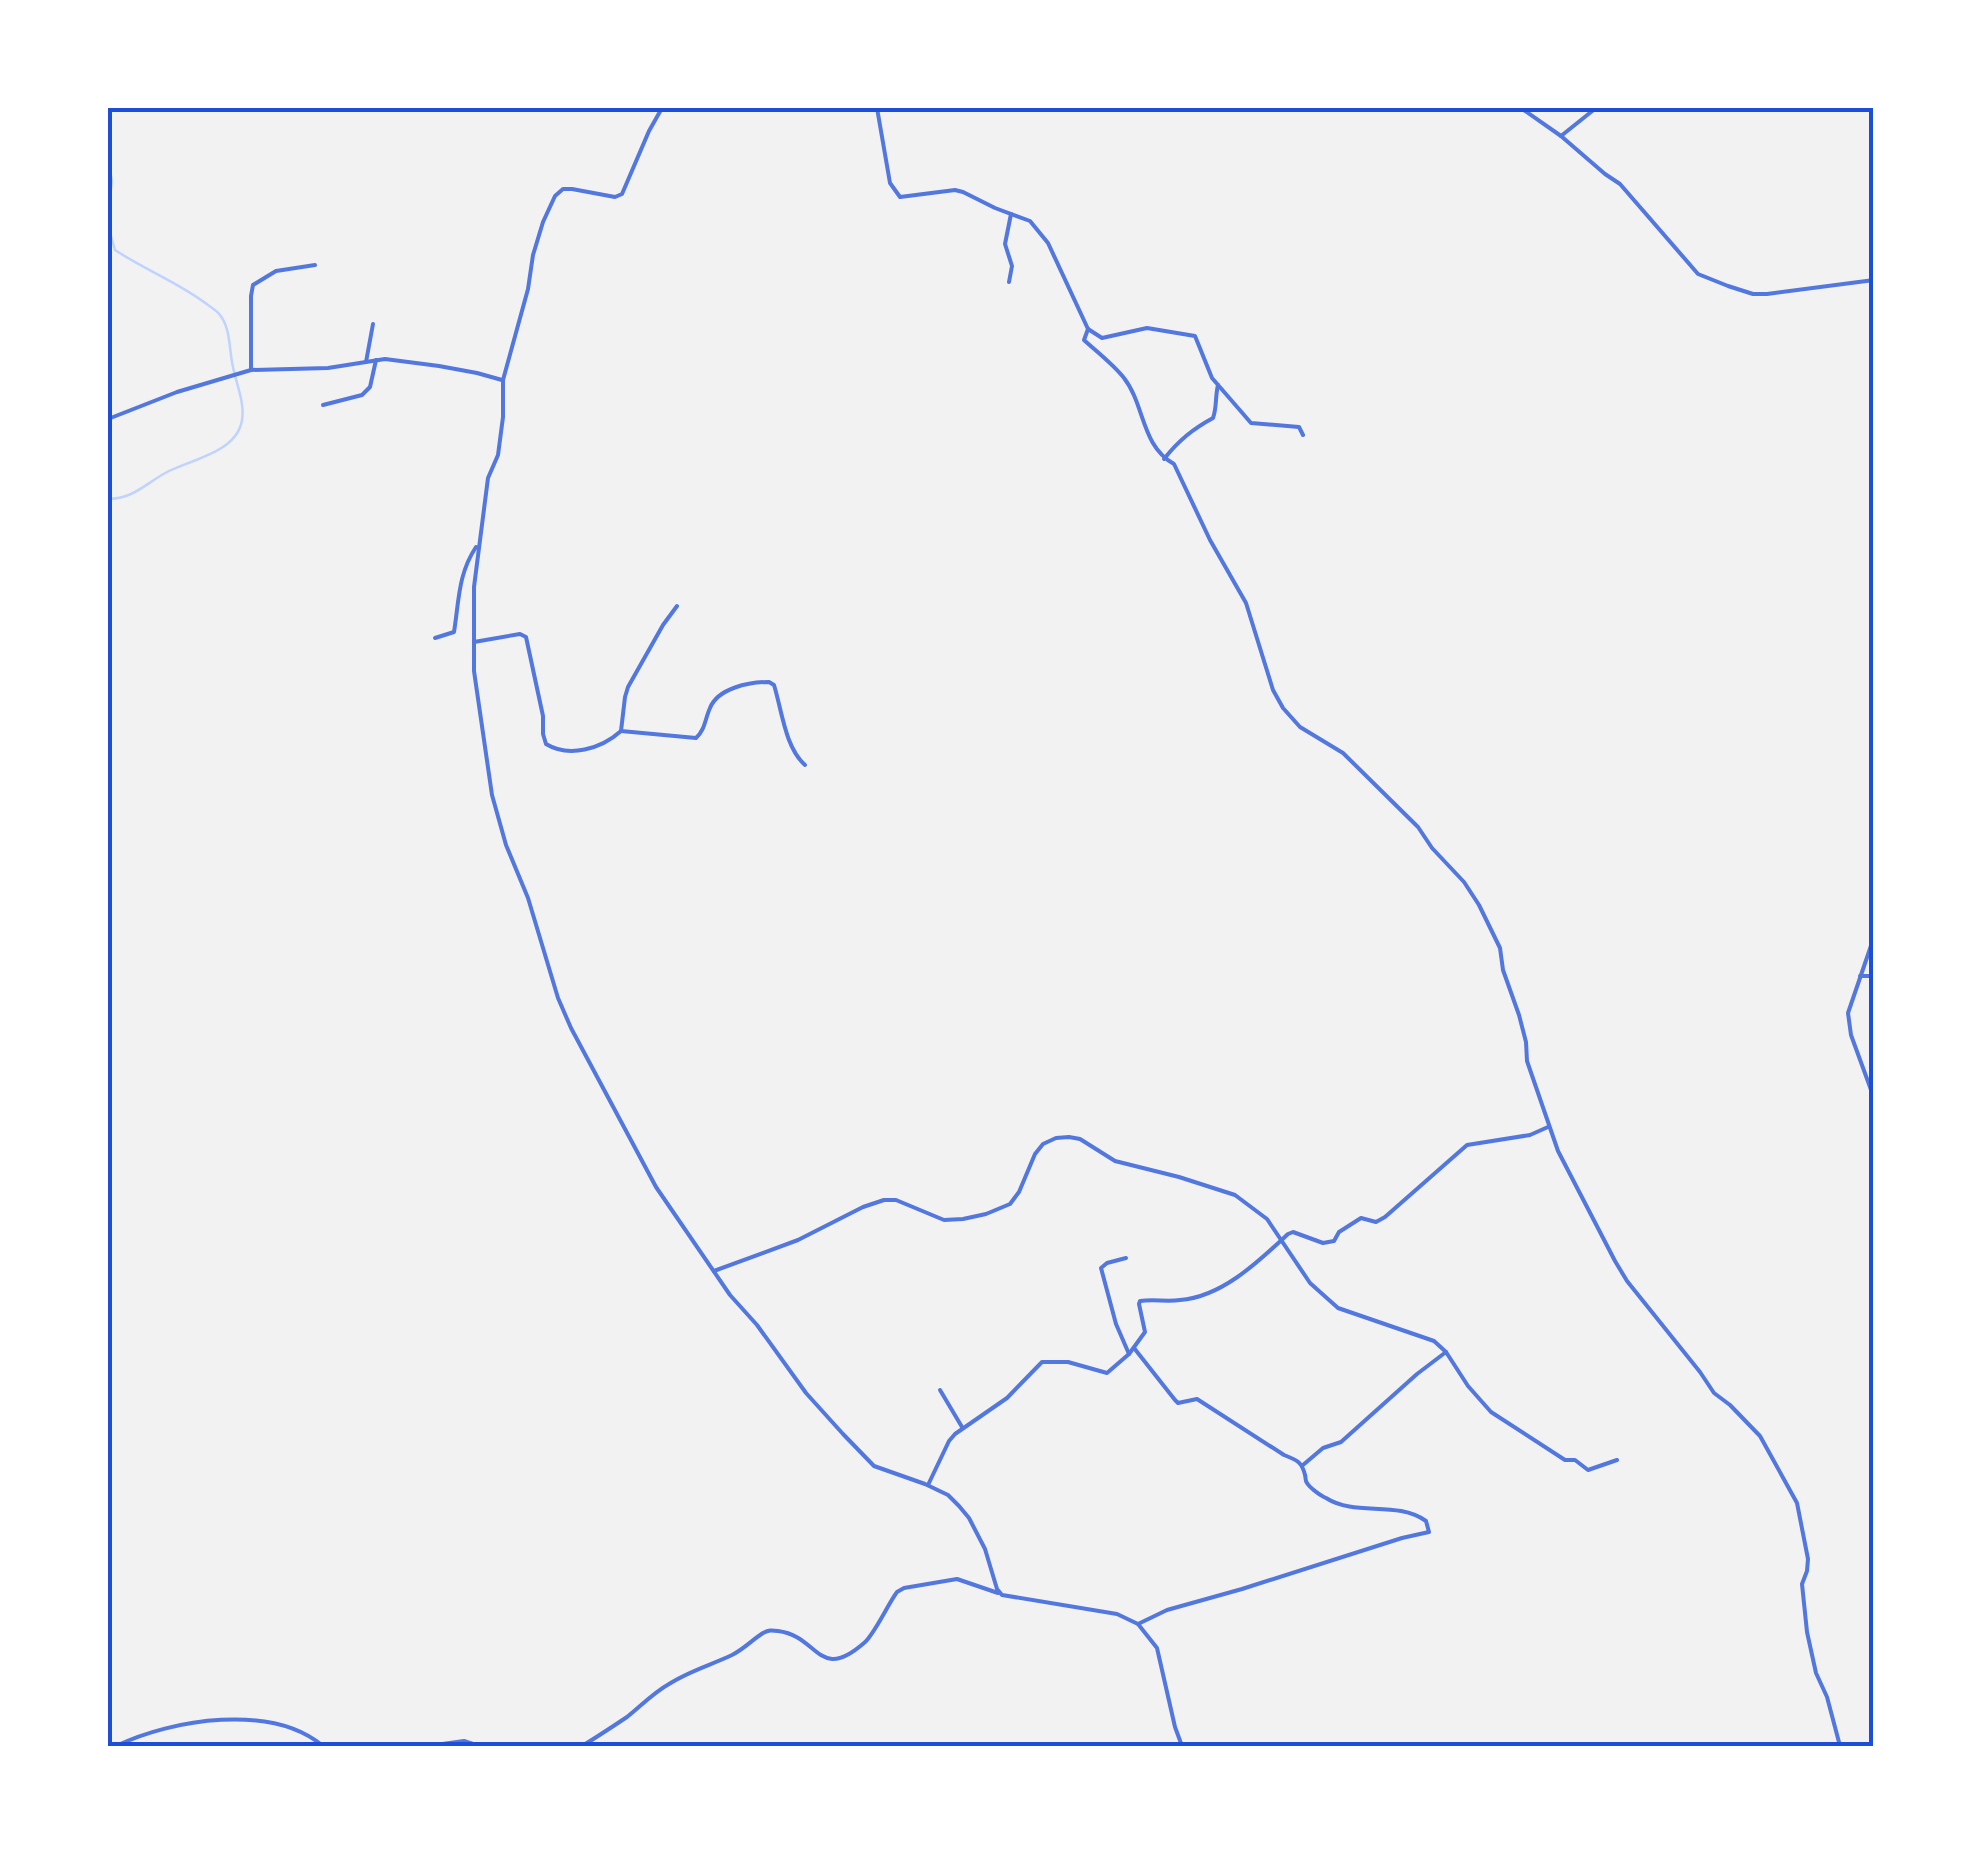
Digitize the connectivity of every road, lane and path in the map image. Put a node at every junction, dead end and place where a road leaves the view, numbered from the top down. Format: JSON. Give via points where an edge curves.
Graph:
{"nodes":[{"id":1,"x":662,"y":108,"type":"edge"},
{"id":2,"x":877,"y":108,"type":"edge"},
{"id":3,"x":1521,"y":108,"type":"edge"},
{"id":4,"x":1596,"y":108,"type":"edge"},
{"id":5,"x":1561,"y":136,"type":"junction"},
{"id":6,"x":1011,"y":214,"type":"junction"},
{"id":7,"x":315,"y":265,"type":"dead end"},
{"id":8,"x":1874,"y":280,"type":"edge"},
{"id":9,"x":1009,"y":282,"type":"dead end"},
{"id":10,"x":373,"y":324,"type":"dead end"},
{"id":11,"x":1088,"y":329,"type":"junction"},
{"id":12,"x":376,"y":360,"type":"junction"},
{"id":13,"x":366,"y":362,"type":"junction"},
{"id":14,"x":252,"y":370,"type":"junction"},
{"id":15,"x":503,"y":380,"type":"junction"},
{"id":16,"x":1218,"y":385,"type":"junction"},
{"id":17,"x":324,"y":406,"type":"dead end"},
{"id":18,"x":108,"y":419,"type":"edge"},
{"id":19,"x":1303,"y":435,"type":"dead end"},
{"id":20,"x":1164,"y":459,"type":"junction"},
{"id":21,"x":479,"y":544,"type":"junction"},
{"id":22,"x":677,"y":606,"type":"dead end"},
{"id":23,"x":435,"y":638,"type":"dead end"},
{"id":24,"x":474,"y":642,"type":"junction"},
{"id":25,"x":621,"y":731,"type":"junction"},
{"id":26,"x":805,"y":765,"type":"dead end"},
{"id":27,"x":1874,"y":937,"type":"edge"},
{"id":28,"x":1860,"y":976,"type":"junction"},
{"id":29,"x":1874,"y":976,"type":"edge"},
{"id":30,"x":1874,"y":1098,"type":"edge"},
{"id":31,"x":1548,"y":1127,"type":"junction"},
{"id":32,"x":1282,"y":1240,"type":"junction"},
{"id":33,"x":1126,"y":1258,"type":"dead end"},
{"id":34,"x":714,"y":1272,"type":"junction"},
{"id":35,"x":1134,"y":1348,"type":"junction"},
{"id":36,"x":1446,"y":1352,"type":"junction"},
{"id":37,"x":1128,"y":1354,"type":"junction"},
{"id":38,"x":940,"y":1390,"type":"dead end"},
{"id":39,"x":962,"y":1427,"type":"junction"},
{"id":40,"x":1617,"y":1460,"type":"dead end"},
{"id":41,"x":1303,"y":1465,"type":"junction"},
{"id":42,"x":928,"y":1485,"type":"junction"},
{"id":43,"x":1002,"y":1595,"type":"junction"},
{"id":44,"x":1138,"y":1624,"type":"junction"},
{"id":45,"x":116,"y":1746,"type":"edge"},
{"id":46,"x":322,"y":1746,"type":"edge"},
{"id":47,"x":428,"y":1746,"type":"edge"},
{"id":48,"x":438,"y":1746,"type":"edge"},
{"id":49,"x":478,"y":1746,"type":"edge"},
{"id":50,"x":582,"y":1746,"type":"edge"},
{"id":51,"x":1182,"y":1746,"type":"edge"},
{"id":52,"x":1840,"y":1746,"type":"edge"}],
"edges":[{"from":1,"to":15,"type":"street","via":[[622,194],[572,189],[555,196]]},
{"from":2,"to":6,"type":"street","via":[[890,183],[900,196],[955,190]]},
{"from":3,"to":5,"type":"street"},
{"from":4,"to":5,"type":"street"},
{"from":5,"to":8,"type":"street","via":[[1620,184],[1698,274],[1753,294]]},
{"from":6,"to":9,"type":"street","via":[[1005,244]]},
{"from":6,"to":11,"type":"street","via":[[1030,222],[1048,243]]},
{"from":7,"to":14,"type":"street","via":[[276,271],[252,285]]},
{"from":10,"to":13,"type":"street"},
{"from":11,"to":16,"type":"street","via":[[1102,338],[1147,328],[1191,334]]},
{"from":11,"to":20,"type":"street","via":[[1084,340],[1126,380]]},
{"from":12,"to":13,"type":"street"},
{"from":12,"to":15,"type":"street"},
{"from":12,"to":17,"type":"street","via":[[367,391]]},
{"from":13,"to":14,"type":"street"},
{"from":14,"to":18,"type":"street"},
{"from":15,"to":21,"type":"street","via":[[498,454]]},
{"from":16,"to":19,"type":"street","via":[[1251,423],[1299,427]]},
{"from":16,"to":20,"type":"street","via":[[1213,418]]},
{"from":20,"to":31,"type":"street","via":[[1174,464],[1246,604],[1283,708],[1343,753],[1418,828],[1488,921]]},
{"from":21,"to":23,"type":"street","via":[[460,582],[454,632]]},
{"from":21,"to":24,"type":"street"},
{"from":22,"to":25,"type":"street","via":[[628,687]]},
{"from":24,"to":25,"type":"street","via":[[526,637],[548,746],[590,750]]},
{"from":24,"to":34,"type":"street","via":[[492,795],[558,998],[645,1168]]},
{"from":25,"to":26,"type":"street","via":[[696,738],[718,695],[769,682],[792,748]]},
{"from":27,"to":28,"type":"street"},
{"from":28,"to":29,"type":"street"},
{"from":28,"to":30,"type":"street","via":[[1848,1024]]},
{"from":31,"to":32,"type":"street","via":[[1467,1145],[1385,1218],[1362,1218],[1334,1241],[1293,1232]]},
{"from":31,"to":52,"type":"street","via":[[1627,1281],[1714,1393],[1760,1436],[1797,1503],[1808,1559],[1802,1584],[1807,1632]]},
{"from":32,"to":34,"type":"street","via":[[1235,1195],[1115,1162],[1069,1137],[1043,1144],[1010,1204],[986,1214],[944,1220],[884,1200]]},
{"from":32,"to":35,"type":"street","via":[[1201,1296],[1140,1302],[1145,1332]]},
{"from":32,"to":36,"type":"street","via":[[1310,1282],[1338,1308],[1434,1341]]},
{"from":33,"to":37,"type":"street","via":[[1101,1268]]},
{"from":34,"to":42,"type":"street","via":[[806,1393],[874,1466]]},
{"from":35,"to":37,"type":"street"},
{"from":35,"to":41,"type":"street","via":[[1178,1403],[1197,1399]]},
{"from":36,"to":40,"type":"street","via":[[1491,1412],[1566,1460],[1588,1470]]},
{"from":36,"to":41,"type":"street","via":[[1341,1442]]},
{"from":37,"to":39,"type":"street","via":[[1105,1374],[1042,1362],[1007,1398]]},
{"from":38,"to":39,"type":"street"},
{"from":39,"to":42,"type":"street"},
{"from":41,"to":44,"type":"street","via":[[1307,1484],[1326,1499],[1413,1514],[1426,1520],[1429,1532]]},
{"from":42,"to":43,"type":"street","via":[[969,1518]]},
{"from":43,"to":44,"type":"street","via":[[1117,1614]]},
{"from":43,"to":50,"type":"street","via":[[957,1579],[904,1588],[864,1644],[836,1660],[820,1657],[790,1633],[766,1632],[673,1681]]},
{"from":44,"to":51,"type":"street","via":[[1156,1648]]},
{"from":45,"to":46,"type":"street","via":[[172,1727],[243,1720],[310,1736]]},
{"from":47,"to":48,"type":"street"},
{"from":48,"to":49,"type":"street"}]}
